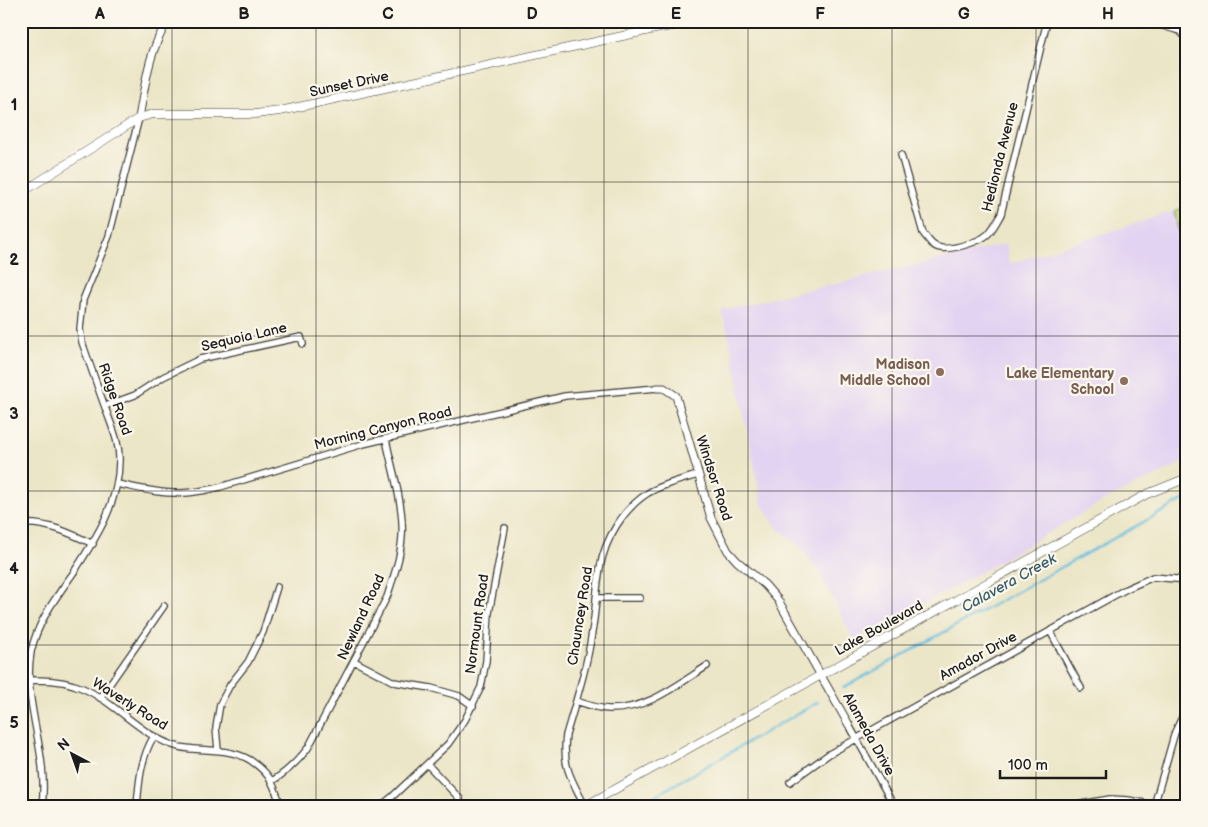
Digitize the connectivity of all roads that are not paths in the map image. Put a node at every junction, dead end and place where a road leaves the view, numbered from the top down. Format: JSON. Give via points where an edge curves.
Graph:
{"nodes":[{"id":1,"x":168,"y":21,"type":"edge"},
{"id":2,"x":698,"y":21,"type":"edge"},
{"id":3,"x":1047,"y":21,"type":"edge"},
{"id":4,"x":1146,"y":21,"type":"edge"},
{"id":5,"x":1187,"y":39,"type":"edge"},
{"id":6,"x":139,"y":118,"type":"junction"},
{"id":7,"x":901,"y":155,"type":"dead end"},
{"id":8,"x":21,"y":193,"type":"edge"},
{"id":9,"x":303,"y":344,"type":"dead end"},
{"id":10,"x":657,"y":388,"type":"joint"},
{"id":11,"x":105,"y":406,"type":"junction"},
{"id":12,"x":386,"y":439,"type":"junction"},
{"id":13,"x":698,"y":475,"type":"junction"},
{"id":14,"x":1187,"y":478,"type":"edge"},
{"id":15,"x":117,"y":484,"type":"junction"},
{"id":16,"x":21,"y":524,"type":"edge"},
{"id":17,"x":505,"y":528,"type":"dead end"},
{"id":18,"x":93,"y":544,"type":"junction"},
{"id":19,"x":1187,"y":580,"type":"edge"},
{"id":20,"x":277,"y":586,"type":"dead end"},
{"id":21,"x":596,"y":598,"type":"junction"},
{"id":22,"x":640,"y":598,"type":"dead end"},
{"id":23,"x":164,"y":606,"type":"dead end"},
{"id":24,"x":1050,"y":631,"type":"junction"},
{"id":25,"x":354,"y":661,"type":"junction"},
{"id":26,"x":707,"y":666,"type":"dead end"},
{"id":27,"x":822,"y":674,"type":"junction"},
{"id":28,"x":29,"y":680,"type":"junction"},
{"id":29,"x":1081,"y":688,"type":"dead end"},
{"id":30,"x":100,"y":698,"type":"junction"},
{"id":31,"x":576,"y":701,"type":"junction"},
{"id":32,"x":473,"y":706,"type":"junction"},
{"id":33,"x":1187,"y":707,"type":"edge"},
{"id":34,"x":849,"y":725,"type":"joint"},
{"id":35,"x":154,"y":736,"type":"junction"},
{"id":36,"x":856,"y":738,"type":"junction"},
{"id":37,"x":218,"y":750,"type":"junction"},
{"id":38,"x":427,"y":764,"type":"junction"},
{"id":39,"x":272,"y":781,"type":"junction"},
{"id":40,"x":790,"y":782,"type":"dead end"},
{"id":41,"x":460,"y":799,"type":"dead end"},
{"id":42,"x":42,"y":806,"type":"edge"},
{"id":43,"x":137,"y":806,"type":"edge"},
{"id":44,"x":281,"y":806,"type":"edge"},
{"id":45,"x":381,"y":806,"type":"edge"},
{"id":46,"x":585,"y":806,"type":"edge"},
{"id":47,"x":894,"y":806,"type":"edge"},
{"id":48,"x":1070,"y":806,"type":"edge"},
{"id":49,"x":1154,"y":806,"type":"edge"}],
"edges":[{"from":1,"to":6,"type":"street","name":"Ridge Road","via":[[159,34],[148,67]]},
{"from":2,"to":6,"type":"main road","name":"Sunset Drive","via":[[280,111],[153,114]]},
{"from":3,"to":7,"type":"street","name":"Hedionda Avenue","via":[[1000,214],[987,235],[969,244],[941,248],[931,243],[923,233]]},
{"from":4,"to":5,"type":"street","via":[[1180,31]]},
{"from":6,"to":8,"type":"main road","name":"Sunset Drive"},
{"from":6,"to":11,"type":"street","name":"Ridge Road","via":[[109,236],[83,300],[82,342]]},
{"from":9,"to":11,"type":"street","name":"Sequoia Lane","via":[[301,337],[200,359],[135,395]]},
{"from":10,"to":12,"type":"street","name":"Morning Canyon Road","via":[[565,396]]},
{"from":10,"to":13,"type":"street","name":"Windsor Road","via":[[664,388],[676,396]]},
{"from":11,"to":15,"type":"street","name":"Ridge Road","via":[[120,460]]},
{"from":12,"to":15,"type":"street","name":"Morning Canyon Road","via":[[202,491],[163,492]]},
{"from":12,"to":25,"type":"street","name":"Newland Road","via":[[401,510],[401,547],[387,597]]},
{"from":13,"to":21,"type":"street","name":"Chauncey Road","via":[[666,484],[630,509],[612,533],[604,551]]},
{"from":13,"to":27,"type":"street","name":"Windsor Road","via":[[711,518],[728,551],[778,600]]},
{"from":14,"to":27,"type":"main road","name":"Lake Boulevard","via":[[1147,494]]},
{"from":15,"to":18,"type":"street","name":"Ridge Road","via":[[108,515]]},
{"from":16,"to":18,"type":"street","via":[[48,526]]},
{"from":17,"to":32,"type":"street","name":"Normount Road","via":[[489,613],[486,661]]},
{"from":18,"to":28,"type":"street","name":"Ridge Road","via":[[50,605],[32,650]]},
{"from":19,"to":24,"type":"street","name":"Amador Drive","via":[[1153,577]]},
{"from":20,"to":37,"type":"street","via":[[263,632],[248,662],[220,704],[216,728]]},
{"from":21,"to":22,"type":"street"},
{"from":21,"to":31,"type":"street","name":"Chauncey Road","via":[[587,664]]},
{"from":23,"to":30,"type":"street"},
{"from":24,"to":29,"type":"street"},
{"from":24,"to":36,"type":"street","name":"Amador Drive"},
{"from":25,"to":32,"type":"street","via":[[394,682],[459,696]]},
{"from":25,"to":39,"type":"street","name":"Newland Road","via":[[308,748]]},
{"from":26,"to":31,"type":"street","via":[[638,706],[608,709]]},
{"from":27,"to":34,"type":"street","name":"Alameda Drive"},
{"from":27,"to":46,"type":"main road","name":"Lake Boulevard"},
{"from":28,"to":30,"type":"street","name":"Waverly Road","via":[[57,680],[76,685]]},
{"from":28,"to":42,"type":"street","name":"Ridge Road","via":[[41,750]]},
{"from":30,"to":35,"type":"street","name":"Waverly Road"},
{"from":31,"to":46,"type":"street","name":"Chauncey Road","via":[[566,735],[566,768]]},
{"from":32,"to":38,"type":"street","name":"Normount Road","via":[[448,744]]},
{"from":33,"to":49,"type":"street","via":[[1175,732]]},
{"from":34,"to":36,"type":"street","name":"Alameda Drive"},
{"from":35,"to":37,"type":"street","name":"Waverly Road","via":[[179,747]]},
{"from":35,"to":43,"type":"street","via":[[140,773]]},
{"from":36,"to":40,"type":"street","name":"Amador Drive"},
{"from":36,"to":47,"type":"street","name":"Alameda Drive"},
{"from":37,"to":39,"type":"street","name":"Waverly Road","via":[[248,759],[266,772]]},
{"from":38,"to":41,"type":"street"},
{"from":38,"to":45,"type":"street","name":"Normount Road"},
{"from":39,"to":44,"type":"street","name":"Waverly Road"},
{"from":48,"to":49,"type":"street","via":[[1110,799]]}]}
